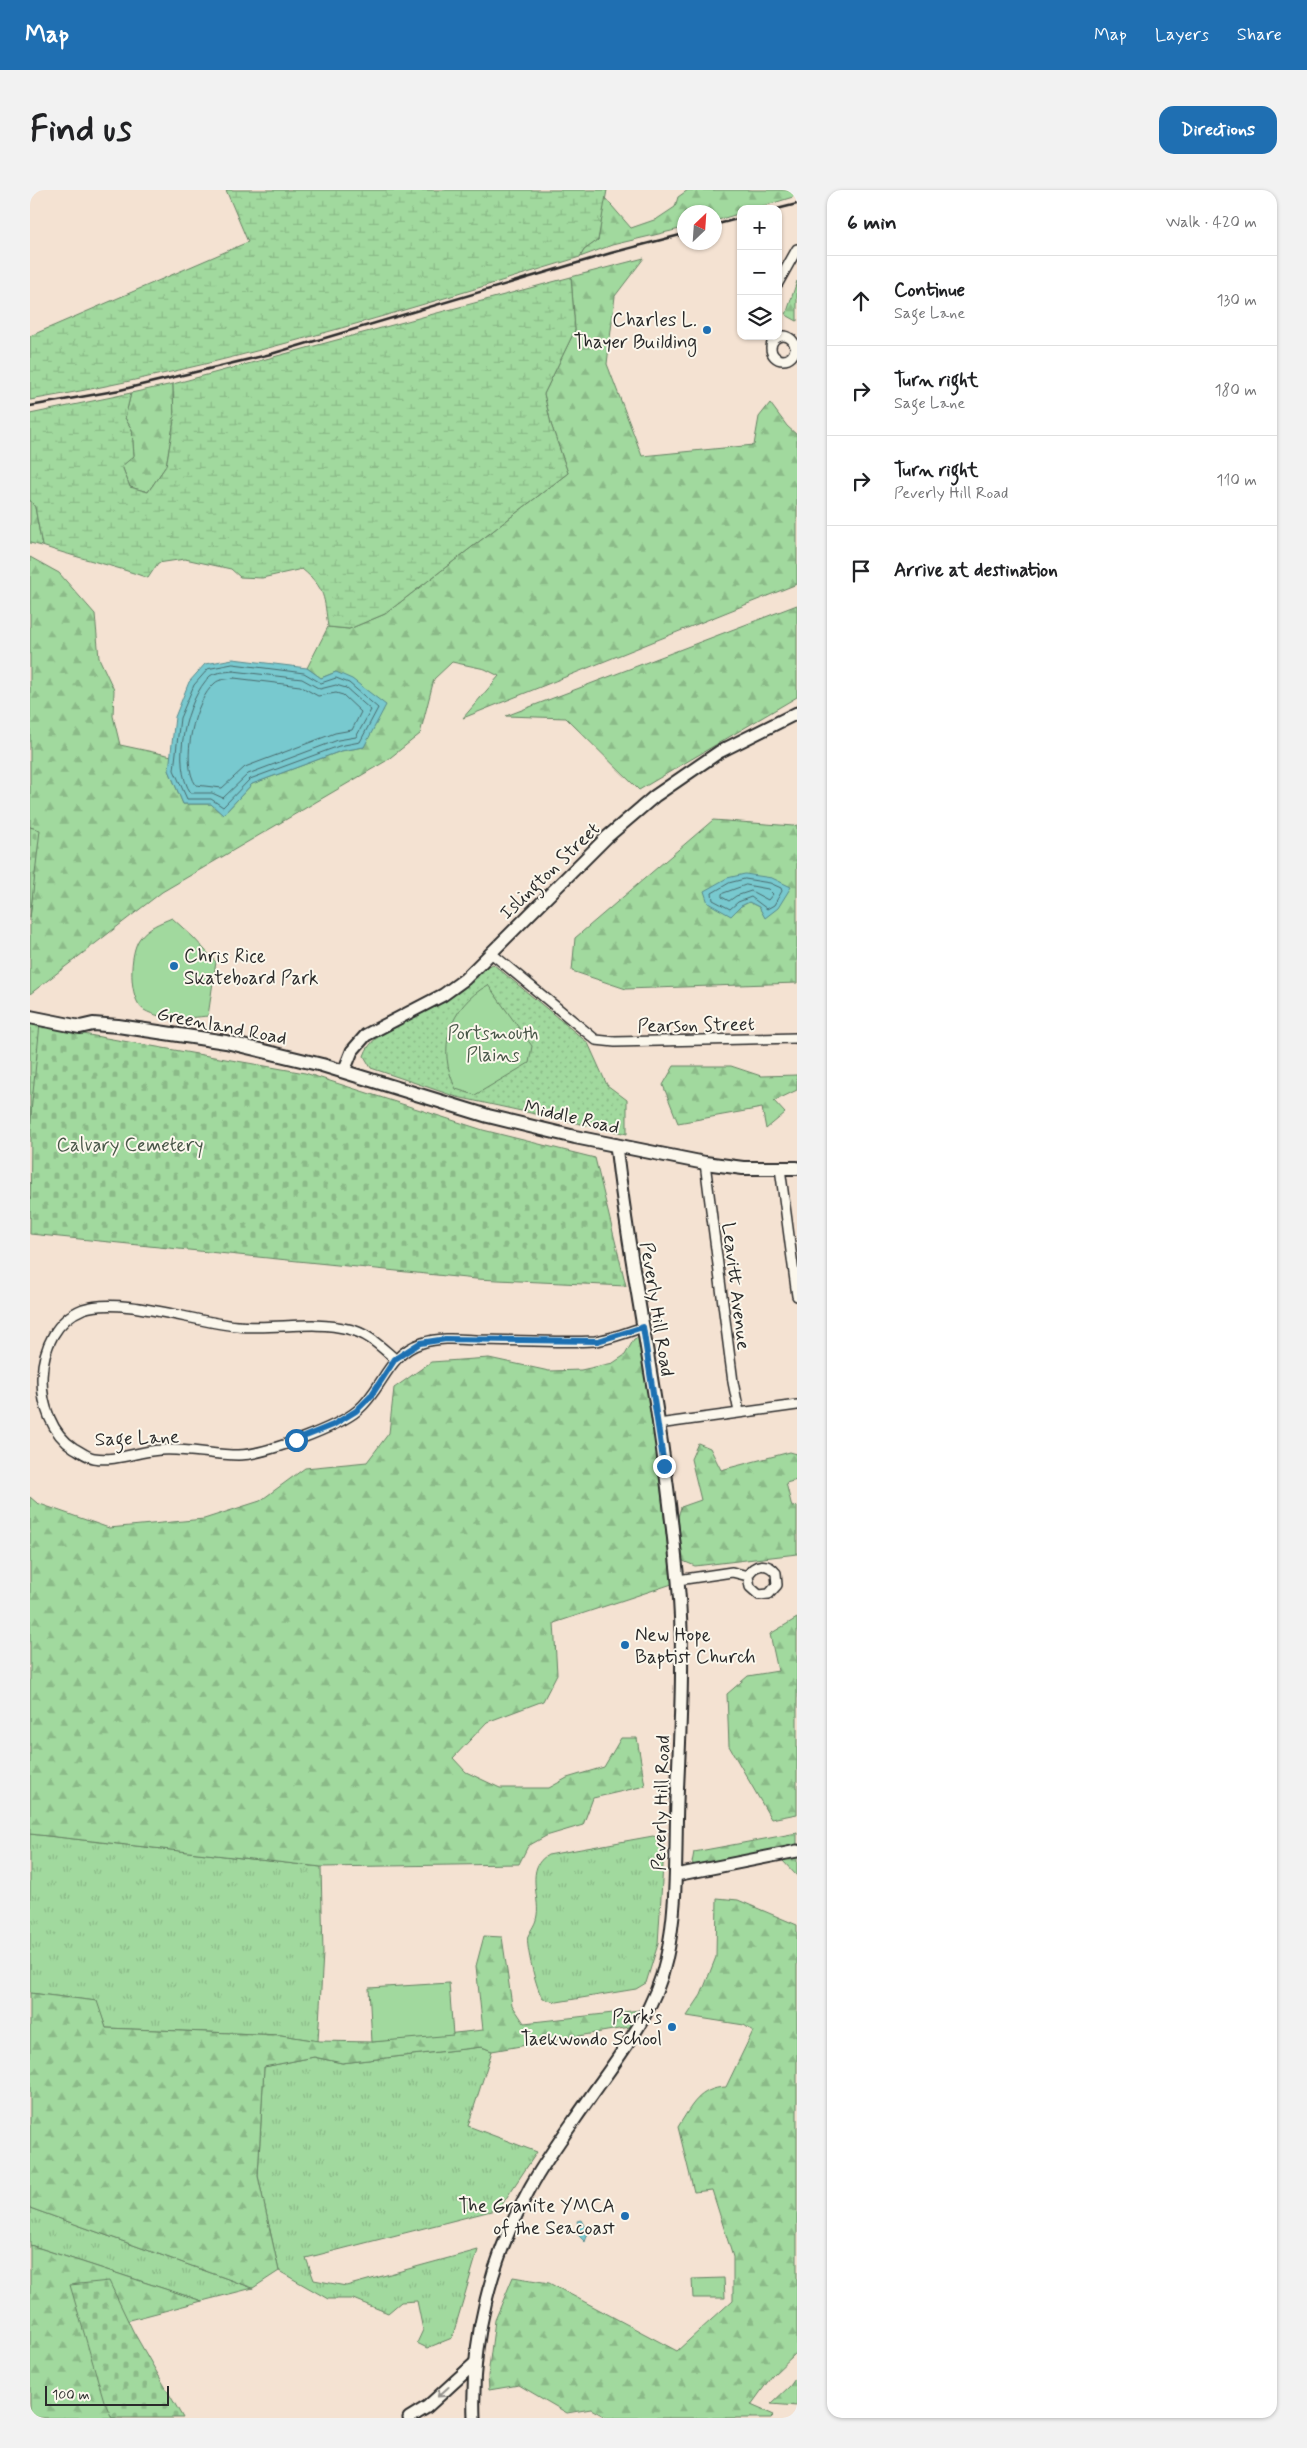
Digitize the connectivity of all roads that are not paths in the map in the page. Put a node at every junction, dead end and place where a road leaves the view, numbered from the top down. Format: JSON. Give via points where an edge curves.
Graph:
{"nodes":[{"id":1,"x":797,"y":249,"type":"edge"},
{"id":2,"x":782,"y":276,"type":"edge"},
{"id":3,"x":797,"y":713,"type":"edge"},
{"id":4,"x":490,"y":953,"type":"junction"},
{"id":5,"x":31,"y":1012,"type":"edge"},
{"id":6,"x":797,"y":1038,"type":"edge"},
{"id":7,"x":344,"y":1071,"type":"junction"},
{"id":8,"x":616,"y":1145,"type":"junction"},
{"id":9,"x":705,"y":1163,"type":"junction"},
{"id":10,"x":780,"y":1168,"type":"junction"},
{"id":11,"x":797,"y":1168,"type":"edge"},
{"id":12,"x":797,"y":1296,"type":"edge"},
{"id":13,"x":643,"y":1327,"type":"junction"},
{"id":14,"x":395,"y":1359,"type":"junction"},
{"id":15,"x":797,"y":1405,"type":"edge"},
{"id":16,"x":739,"y":1412,"type":"junction"},
{"id":17,"x":658,"y":1424,"type":"junction"},
{"id":18,"x":748,"y":1576,"type":"dead end"},
{"id":19,"x":678,"y":1580,"type":"junction"},
{"id":20,"x":797,"y":1851,"type":"edge"},
{"id":21,"x":676,"y":1875,"type":"junction"},
{"id":22,"x":475,"y":2363,"type":"junction"},
{"id":23,"x":408,"y":2418,"type":"edge"},
{"id":24,"x":474,"y":2418,"type":"edge"}],
"edges":[{"from":1,"to":2,"type":"street"},
{"from":3,"to":4,"type":"street","name":"Islington Street","via":[[719,752],[655,796],[607,837]]},
{"from":4,"to":6,"type":"street","name":"Pearson Street","via":[[596,1040]]},
{"from":4,"to":7,"type":"street","name":"Islington Street","via":[[448,992],[366,1035],[352,1051]]},
{"from":5,"to":7,"type":"main road","name":"Greenland Road","via":[[226,1042]]},
{"from":7,"to":8,"type":"main road","name":"Middle Road","via":[[488,1116]]},
{"from":8,"to":9,"type":"main road","name":"Middle Road"},
{"from":8,"to":13,"type":"street","name":"Peverly Hill Road"},
{"from":9,"to":10,"type":"main road","name":"Middle Road"},
{"from":9,"to":16,"type":"street","name":"Leavitt Avenue"},
{"from":10,"to":11,"type":"main road","name":"Middle Road"},
{"from":10,"to":12,"type":"street"},
{"from":13,"to":14,"type":"street","name":"Sage Lane","via":[[598,1341],[432,1341],[405,1350]]},
{"from":13,"to":17,"type":"street","name":"Peverly Hill Road"},
{"from":14,"to":14,"type":"street","name":"Sage Lane","via":[[371,1396],[348,1418],[296,1440],[254,1454],[240,1455],[160,1450],[92,1458],[64,1443],[43,1418],[35,1375],[36,1360],[62,1319],[93,1306],[117,1305],[240,1326],[346,1328],[372,1339]]},
{"from":15,"to":16,"type":"street"},
{"from":16,"to":17,"type":"street"},
{"from":17,"to":19,"type":"street","name":"Peverly Hill Road"},
{"from":18,"to":19,"type":"street","via":[[732,1572]]},
{"from":19,"to":21,"type":"street","name":"Peverly Hill Road","via":[[681,1677]]},
{"from":20,"to":21,"type":"street"},
{"from":21,"to":22,"type":"street","name":"Peverly Hill Road","via":[[671,1930],[658,1987],[646,2014],[545,2162],[516,2216],[486,2298]]},
{"from":22,"to":23,"type":"street","one_way":true,"via":[[427,2407]]},
{"from":22,"to":24,"type":"street","name":"Peverly Hill Road"}]}
